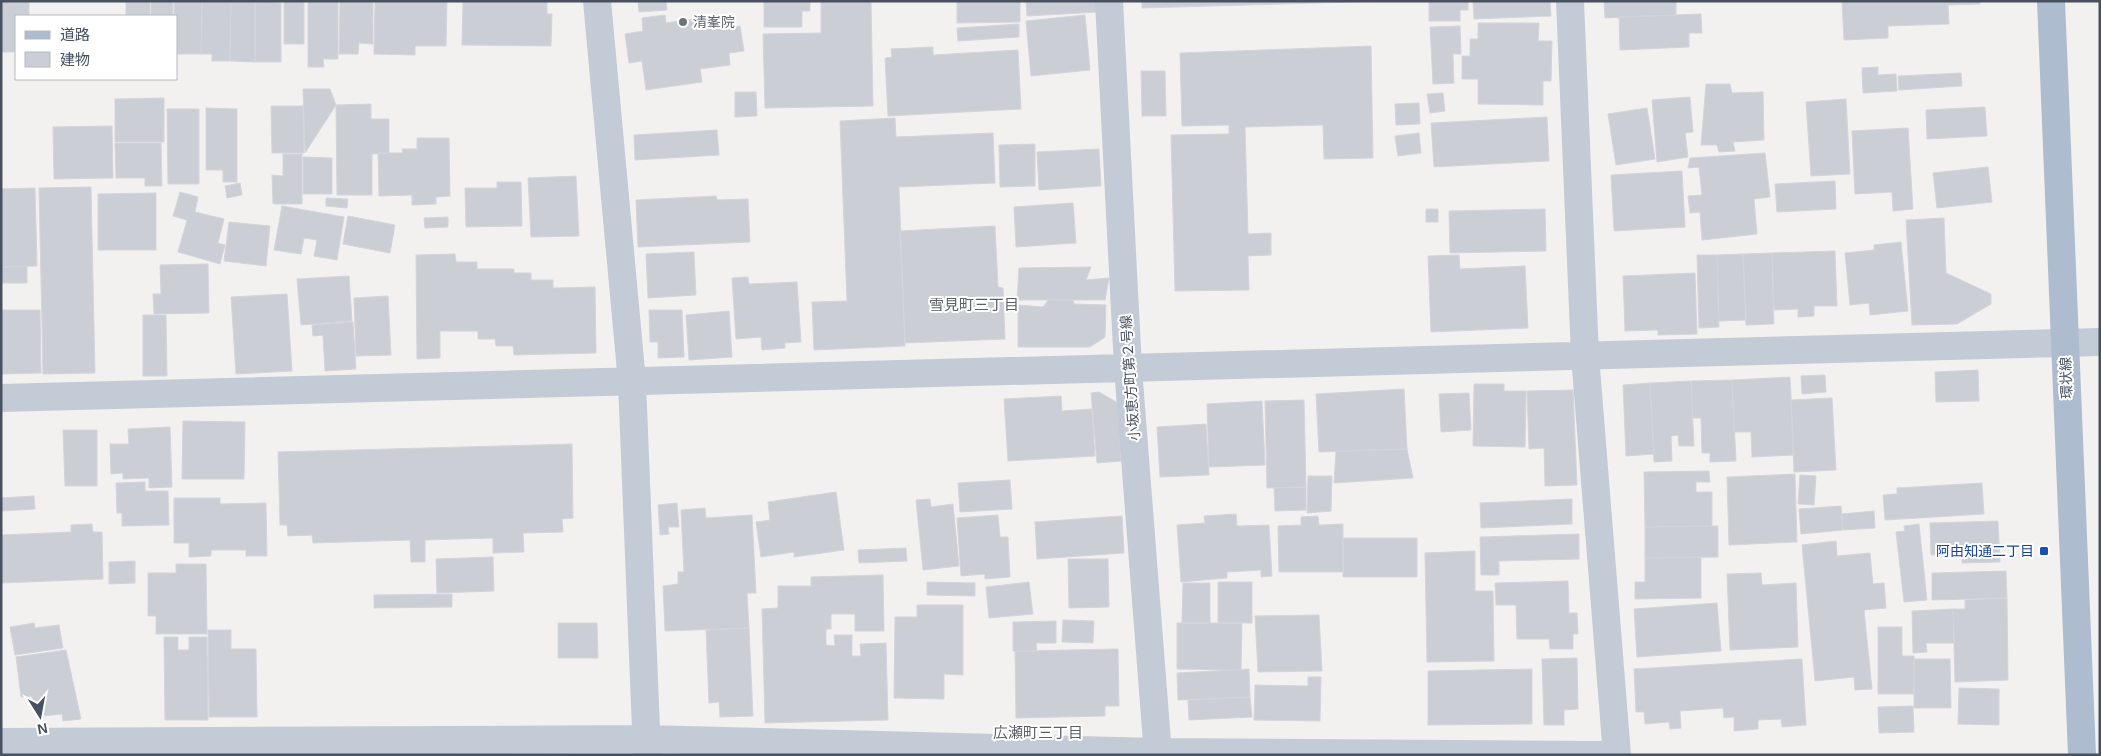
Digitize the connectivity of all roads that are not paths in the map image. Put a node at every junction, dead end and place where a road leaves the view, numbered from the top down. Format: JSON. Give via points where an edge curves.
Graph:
{"nodes":[{"id":1,"x":597,"y":1,"type":"edge"},
{"id":2,"x":1109,"y":1,"type":"edge"},
{"id":3,"x":1570,"y":1,"type":"edge"},
{"id":4,"x":2051,"y":1,"type":"edge"},
{"id":5,"x":2100,"y":342,"type":"edge"},
{"id":6,"x":2065,"y":343,"type":"junction"},
{"id":7,"x":1586,"y":356,"type":"junction"},
{"id":8,"x":1128,"y":368,"type":"junction"},
{"id":9,"x":632,"y":382,"type":"junction"},
{"id":10,"x":1,"y":398,"type":"edge"},
{"id":11,"x":1,"y":742,"type":"edge"},
{"id":12,"x":647,"y":747,"type":"edge"},
{"id":13,"x":1158,"y":754,"type":"edge"},
{"id":14,"x":1602,"y":755,"type":"edge"},
{"id":15,"x":1617,"y":755,"type":"edge"},
{"id":16,"x":2082,"y":755,"type":"edge"}],
"edges":[{"from":1,"to":9,"type":"street"},
{"from":2,"to":8,"type":"street","name":"小坂恵方町第２号線"},
{"from":3,"to":7,"type":"street"},
{"from":4,"to":6,"type":"main road","name":"環状線"},
{"from":5,"to":6,"type":"street"},
{"from":6,"to":7,"type":"street"},
{"from":6,"to":16,"type":"main road","name":"環状線"},
{"from":7,"to":8,"type":"street"},
{"from":7,"to":15,"type":"street"},
{"from":8,"to":9,"type":"street"},
{"from":8,"to":13,"type":"street","name":"小坂恵方町第２号線"},
{"from":9,"to":10,"type":"street"},
{"from":9,"to":12,"type":"street"},
{"from":11,"to":12,"type":"street"},
{"from":12,"to":13,"type":"street"},
{"from":13,"to":14,"type":"street"}]}
